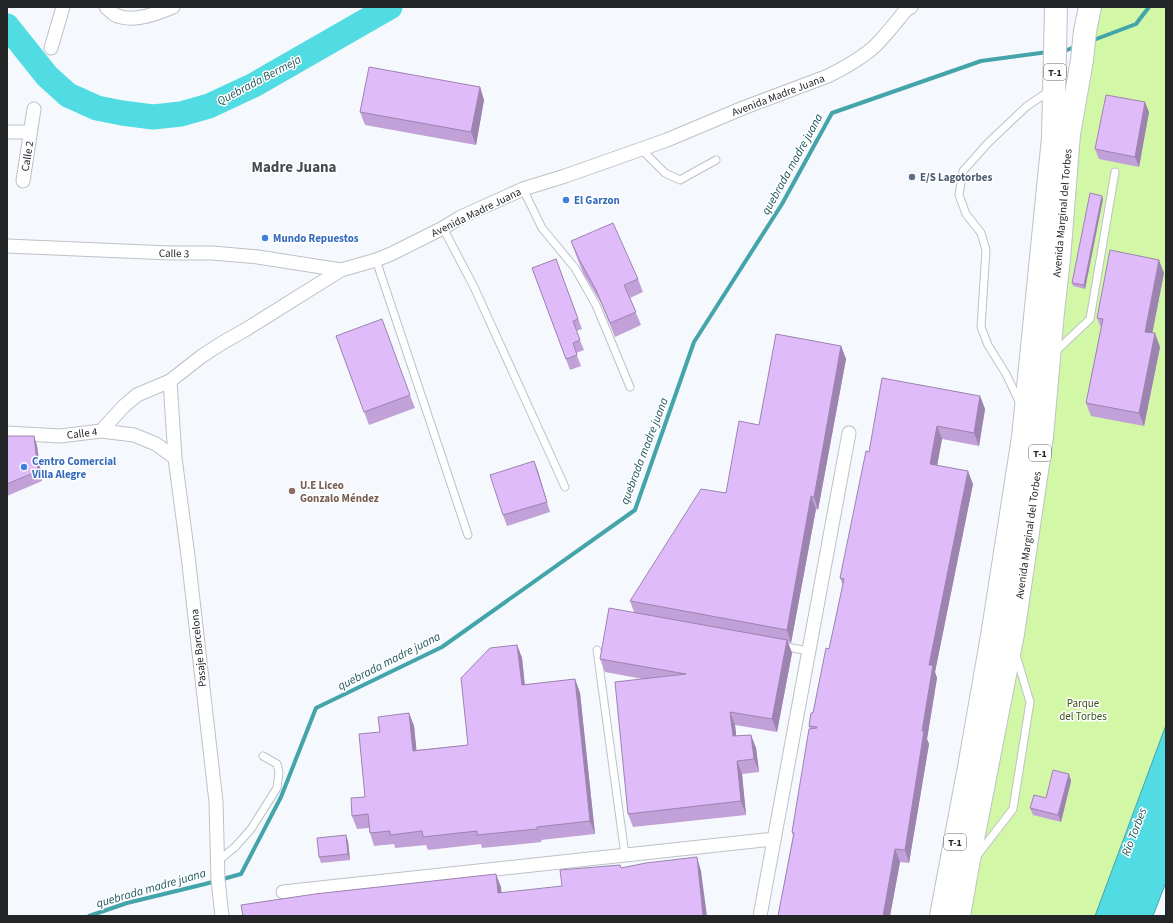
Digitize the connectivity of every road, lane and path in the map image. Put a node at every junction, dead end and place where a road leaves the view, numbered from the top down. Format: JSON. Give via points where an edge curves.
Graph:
{"nodes":[{"id":1,"x":63,"y":7,"type":"edge"},
{"id":2,"x":106,"y":7,"type":"edge"},
{"id":3,"x":173,"y":7,"type":"edge"},
{"id":4,"x":911,"y":7,"type":"edge"},
{"id":5,"x":1046,"y":7,"type":"edge"},
{"id":6,"x":1056,"y":7,"type":"edge"},
{"id":7,"x":1090,"y":7,"type":"edge"},
{"id":8,"x":1097,"y":7,"type":"edge"},
{"id":9,"x":1085,"y":31,"type":"junction"},
{"id":10,"x":1055,"y":32,"type":"junction"},
{"id":11,"x":51,"y":48,"type":"dead end"},
{"id":12,"x":1054,"y":88,"type":"junction"},
{"id":13,"x":34,"y":109,"type":"dead end"},
{"id":14,"x":7,"y":132,"type":"edge"},
{"id":15,"x":30,"y":132,"type":"junction"},
{"id":16,"x":642,"y":150,"type":"junction"},
{"id":17,"x":716,"y":160,"type":"dead end"},
{"id":18,"x":1115,"y":172,"type":"dead end"},
{"id":19,"x":23,"y":181,"type":"dead end"},
{"id":20,"x":523,"y":189,"type":"junction"},
{"id":21,"x":443,"y":228,"type":"junction"},
{"id":22,"x":7,"y":247,"type":"edge"},
{"id":23,"x":376,"y":260,"type":"junction"},
{"id":24,"x":341,"y":270,"type":"junction"},
{"id":25,"x":1050,"y":356,"type":"junction"},
{"id":26,"x":170,"y":381,"type":"junction"},
{"id":27,"x":630,"y":387,"type":"dead end"},
{"id":28,"x":1025,"y":416,"type":"junction"},
{"id":29,"x":101,"y":431,"type":"junction"},
{"id":30,"x":7,"y":433,"type":"edge"},
{"id":31,"x":849,"y":433,"type":"dead end"},
{"id":32,"x":175,"y":458,"type":"junction"},
{"id":33,"x":565,"y":487,"type":"dead end"},
{"id":34,"x":468,"y":535,"type":"dead end"},
{"id":35,"x":1013,"y":634,"type":"junction"},
{"id":36,"x":778,"y":645,"type":"edge"},
{"id":37,"x":597,"y":650,"type":"dead end"},
{"id":38,"x":809,"y":651,"type":"junction"},
{"id":39,"x":263,"y":756,"type":"dead end"},
{"id":40,"x":774,"y":839,"type":"junction"},
{"id":41,"x":625,"y":855,"type":"junction"},
{"id":42,"x":217,"y":861,"type":"junction"},
{"id":43,"x":967,"y":870,"type":"junction"},
{"id":44,"x":283,"y":892,"type":"dead end"},
{"id":45,"x":222,"y":916,"type":"edge"},
{"id":46,"x":760,"y":916,"type":"edge"},
{"id":47,"x":941,"y":916,"type":"edge"},
{"id":48,"x":959,"y":916,"type":"edge"}],
"edges":[{"from":1,"to":11,"type":"street"},
{"from":2,"to":3,"type":"street","via":[[115,15],[130,18],[158,13]]},
{"from":4,"to":16,"type":"street","name":"Avenida Madre Juana","via":[[875,46],[841,70]]},
{"from":5,"to":10,"type":"highway"},
{"from":6,"to":10,"type":"highway","name":"Avenida Marginal del Torbes","number":"T-1"},
{"from":7,"to":9,"type":"highway","name":"Avenida Marginal del Torbes","number":"T-1"},
{"from":8,"to":9,"type":"highway"},
{"from":9,"to":10,"type":"highway"},
{"from":9,"to":25,"type":"highway","name":"Avenida Marginal del Torbes","number":"T-1","via":[[1069,134]]},
{"from":10,"to":12,"type":"highway","name":"Avenida Marginal del Torbes","number":"T-1"},
{"from":12,"to":28,"type":"highway","name":"Avenida Marginal del Torbes","number":"T-1","via":[[1053,138]]},
{"from":12,"to":28,"type":"lane","via":[[1027,106],[963,171],[959,195],[966,214],[980,233],[986,250],[981,327]]},
{"from":13,"to":15,"type":"street","name":"Calle 2"},
{"from":14,"to":15,"type":"street","name":"Calle 2"},
{"from":15,"to":19,"type":"street","name":"Calle 2"},
{"from":16,"to":17,"type":"lane","via":[[665,173],[680,180]]},
{"from":16,"to":20,"type":"street","name":"Avenida Madre Juana"},
{"from":18,"to":25,"type":"lane","via":[[1090,319]]},
{"from":20,"to":21,"type":"street","name":"Avenida Madre Juana"},
{"from":20,"to":27,"type":"lane","via":[[542,228],[575,268],[596,305]]},
{"from":21,"to":23,"type":"street","name":"Avenida Madre Juana"},
{"from":21,"to":33,"type":"lane","via":[[474,287]]},
{"from":22,"to":24,"type":"street","name":"Calle 3","via":[[212,253],[258,257]]},
{"from":23,"to":24,"type":"street","name":"Avenida Madre Juana"},
{"from":23,"to":34,"type":"lane"},
{"from":24,"to":26,"type":"street","name":"Avenida Madre Juana","via":[[222,343]]},
{"from":25,"to":35,"type":"highway","name":"Avenida Marginal del Torbes","number":"T-1","via":[[1042,437]]},
{"from":26,"to":29,"type":"street","name":"Avenida Madre Juana","via":[[137,395]]},
{"from":26,"to":32,"type":"street","name":"Pasaje Barcelona"},
{"from":28,"to":47,"type":"highway","name":"Avenida Marginal del Torbes","number":"T-1","via":[[992,636]]},
{"from":29,"to":30,"type":"street","name":"Calle 4","via":[[60,436]]},
{"from":29,"to":32,"type":"street","name":"Calle 4","via":[[134,435],[156,444]]},
{"from":31,"to":38,"type":"street"},
{"from":32,"to":42,"type":"street","name":"Pasaje Barcelona","via":[[216,802]]},
{"from":35,"to":43,"type":"highway","name":"Avenida Marginal del Torbes","number":"T-1"},
{"from":35,"to":43,"type":"lane","via":[[1017,659],[1030,702],[1013,809]]},
{"from":36,"to":38,"type":"lane"},
{"from":37,"to":41,"type":"lane"},
{"from":38,"to":40,"type":"street"},
{"from":39,"to":42,"type":"lane","via":[[276,764],[280,772],[277,788],[251,829],[235,847]]},
{"from":40,"to":41,"type":"street"},
{"from":40,"to":46,"type":"street"},
{"from":41,"to":44,"type":"street"},
{"from":42,"to":45,"type":"street","name":"Pasaje Barcelona"},
{"from":43,"to":48,"type":"highway","name":"Avenida Marginal del Torbes","number":"T-1"}]}
